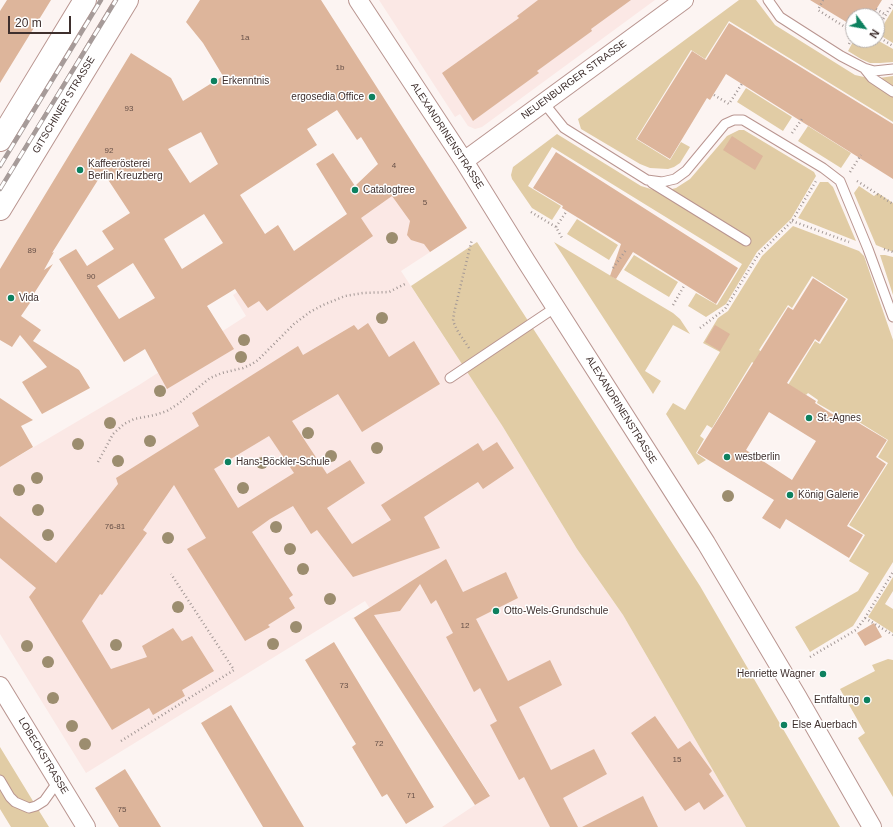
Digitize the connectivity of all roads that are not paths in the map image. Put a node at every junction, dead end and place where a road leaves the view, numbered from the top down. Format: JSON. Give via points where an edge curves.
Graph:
{"nodes":[{"id":1,"x":85,"y":0,"type":"edge"},
{"id":2,"x":127,"y":0,"type":"edge"},
{"id":3,"x":358,"y":0,"type":"edge"},
{"id":4,"x":684,"y":0,"type":"edge"},
{"id":5,"x":768,"y":0,"type":"edge"},
{"id":6,"x":864,"y":68,"type":"junction"},
{"id":7,"x":893,"y":69,"type":"edge"},
{"id":8,"x":893,"y":92,"type":"edge"},
{"id":9,"x":544,"y":103,"type":"junction"},
{"id":10,"x":0,"y":140,"type":"edge"},
{"id":11,"x":464,"y":161,"type":"junction"},
{"id":12,"x":647,"y":180,"type":"junction"},
{"id":13,"x":0,"y":209,"type":"edge"},
{"id":14,"x":746,"y":241,"type":"dead end"},
{"id":15,"x":556,"y":307,"type":"junction"},
{"id":16,"x":893,"y":317,"type":"edge"},
{"id":17,"x":450,"y":378,"type":"dead end"},
{"id":18,"x":0,"y":686,"type":"edge"},
{"id":19,"x":0,"y":780,"type":"edge"},
{"id":20,"x":59,"y":780,"type":"junction"},
{"id":21,"x":86,"y":827,"type":"edge"},
{"id":22,"x":872,"y":827,"type":"edge"}],
"edges":[{"from":1,"to":10,"type":"main road"},
{"from":2,"to":13,"type":"main road","name":"GITSCHINER STRASSE"},
{"from":3,"to":11,"type":"street","name":"ALEXANDRINENSTRASSE"},
{"from":4,"to":9,"type":"street","name":"NEUENBURGER STRASSE"},
{"from":5,"to":6,"type":"lane","via":[[780,17]]},
{"from":6,"to":7,"type":"lane","via":[[874,71]]},
{"from":6,"to":8,"type":"lane","via":[[872,78]]},
{"from":9,"to":11,"type":"street","name":"NEUENBURGER STRASSE"},
{"from":9,"to":12,"type":"lane","via":[[564,128]]},
{"from":11,"to":15,"type":"street","name":"ALEXANDRINENSTRASSE"},
{"from":12,"to":14,"type":"lane"},
{"from":12,"to":16,"type":"lane","via":[[662,182],[676,179],[686,171],[725,124],[743,120],[840,181]]},
{"from":15,"to":17,"type":"lane"},
{"from":15,"to":22,"type":"street","name":"ALEXANDRINENSTRASSE","via":[[706,543]]},
{"from":18,"to":20,"type":"street","name":"LOBECKSTRASSE"},
{"from":19,"to":20,"type":"lane","via":[[15,802],[28,808],[44,801]]},
{"from":20,"to":21,"type":"street","name":"LOBECKSTRASSE"}]}
